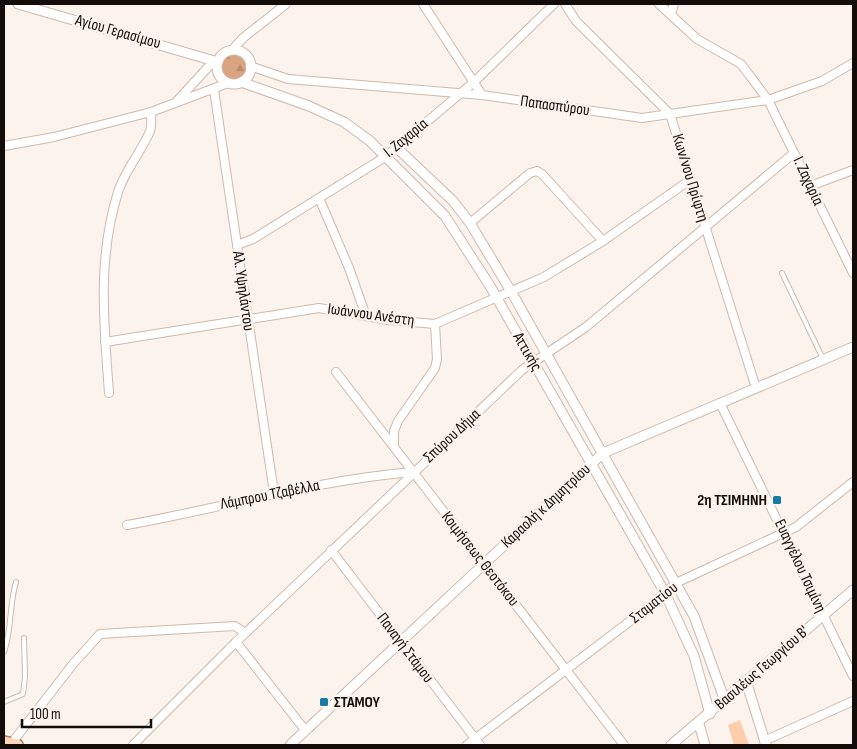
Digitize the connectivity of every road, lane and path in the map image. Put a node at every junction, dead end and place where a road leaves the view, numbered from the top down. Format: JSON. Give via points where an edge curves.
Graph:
{"nodes":[{"id":1,"x":18,"y":4,"type":"edge"},
{"id":2,"x":286,"y":4,"type":"edge"},
{"id":3,"x":423,"y":4,"type":"edge"},
{"id":4,"x":554,"y":4,"type":"edge"},
{"id":5,"x":565,"y":4,"type":"edge"},
{"id":6,"x":659,"y":4,"type":"edge"},
{"id":7,"x":674,"y":4,"type":"edge"},
{"id":8,"x":671,"y":14,"type":"junction"},
{"id":9,"x":232,"y":50,"type":"junction"},
{"id":10,"x":217,"y":62,"type":"junction"},
{"id":11,"x":853,"y":63,"type":"edge"},
{"id":12,"x":250,"y":66,"type":"junction"},
{"id":13,"x":241,"y":82,"type":"junction"},
{"id":14,"x":474,"y":82,"type":"junction"},
{"id":15,"x":228,"y":83,"type":"junction"},
{"id":16,"x":214,"y":90,"type":"junction"},
{"id":17,"x":461,"y":93,"type":"junction"},
{"id":18,"x":482,"y":95,"type":"junction"},
{"id":19,"x":768,"y":100,"type":"junction"},
{"id":20,"x":175,"y":102,"type":"junction"},
{"id":21,"x":151,"y":112,"type":"junction"},
{"id":22,"x":670,"y":114,"type":"junction"},
{"id":23,"x":4,"y":146,"type":"edge"},
{"id":24,"x":396,"y":148,"type":"junction"},
{"id":25,"x":794,"y":152,"type":"junction"},
{"id":26,"x":385,"y":157,"type":"junction"},
{"id":27,"x":853,"y":170,"type":"edge"},
{"id":28,"x":690,"y":180,"type":"junction"},
{"id":29,"x":810,"y":186,"type":"junction"},
{"id":30,"x":319,"y":198,"type":"junction"},
{"id":31,"x":470,"y":223,"type":"junction"},
{"id":32,"x":706,"y":228,"type":"junction"},
{"id":33,"x":603,"y":241,"type":"junction"},
{"id":34,"x":237,"y":245,"type":"junction"},
{"id":35,"x":782,"y":273,"type":"dead end"},
{"id":36,"x":853,"y":273,"type":"edge"},
{"id":37,"x":512,"y":293,"type":"junction"},
{"id":38,"x":497,"y":298,"type":"junction"},
{"id":39,"x":366,"y":316,"type":"junction"},
{"id":40,"x":246,"y":319,"type":"junction"},
{"id":41,"x":435,"y":324,"type":"junction"},
{"id":42,"x":105,"y":342,"type":"junction"},
{"id":43,"x":853,"y":347,"type":"edge"},
{"id":44,"x":548,"y":354,"type":"junction"},
{"id":45,"x":823,"y":360,"type":"junction"},
{"id":46,"x":533,"y":362,"type":"junction"},
{"id":47,"x":336,"y":372,"type":"dead end"},
{"id":48,"x":756,"y":388,"type":"junction"},
{"id":49,"x":109,"y":393,"type":"dead end"},
{"id":50,"x":720,"y":403,"type":"junction"},
{"id":51,"x":394,"y":445,"type":"junction"},
{"id":52,"x":603,"y":452,"type":"junction"},
{"id":53,"x":592,"y":463,"type":"junction"},
{"id":54,"x":413,"y":472,"type":"junction"},
{"id":55,"x":853,"y":482,"type":"edge"},
{"id":56,"x":274,"y":493,"type":"junction"},
{"id":57,"x":127,"y":525,"type":"dead end"},
{"id":58,"x":784,"y":532,"type":"junction"},
{"id":59,"x":331,"y":550,"type":"junction"},
{"id":60,"x":483,"y":564,"type":"junction"},
{"id":61,"x":16,"y":582,"type":"dead end"},
{"id":62,"x":676,"y":584,"type":"junction"},
{"id":63,"x":853,"y":590,"type":"edge"},
{"id":64,"x":665,"y":593,"type":"junction"},
{"id":65,"x":823,"y":616,"type":"junction"},
{"id":66,"x":245,"y":633,"type":"junction"},
{"id":67,"x":24,"y":638,"type":"dead end"},
{"id":68,"x":236,"y":642,"type":"junction"},
{"id":69,"x":400,"y":642,"type":"junction"},
{"id":70,"x":4,"y":652,"type":"edge"},
{"id":71,"x":566,"y":670,"type":"junction"},
{"id":72,"x":853,"y":676,"type":"edge"},
{"id":73,"x":746,"y":681,"type":"junction"},
{"id":74,"x":725,"y":701,"type":"junction"},
{"id":75,"x":853,"y":701,"type":"edge"},
{"id":76,"x":4,"y":702,"type":"edge"},
{"id":77,"x":710,"y":714,"type":"junction"},
{"id":78,"x":699,"y":724,"type":"junction"},
{"id":79,"x":305,"y":730,"type":"junction"},
{"id":80,"x":478,"y":742,"type":"edge"},
{"id":81,"x":10,"y":743,"type":"edge"},
{"id":82,"x":765,"y":743,"type":"edge"},
{"id":83,"x":133,"y":745,"type":"edge"},
{"id":84,"x":290,"y":745,"type":"edge"},
{"id":85,"x":467,"y":745,"type":"edge"},
{"id":86,"x":624,"y":745,"type":"edge"},
{"id":87,"x":671,"y":745,"type":"edge"},
{"id":88,"x":705,"y":745,"type":"edge"}],
"edges":[{"from":1,"to":10,"type":"street","name":"Αγίου Γερασίμου"},
{"from":2,"to":9,"type":"street"},
{"from":3,"to":14,"type":"street"},
{"from":4,"to":14,"type":"street","name":"Ι. Ζαχαρία"},
{"from":5,"to":22,"type":"street","name":"Κων/νου Πρίφτη","via":[[576,21]]},
{"from":6,"to":8,"type":"street","name":"Ι. Ζαχαρία"},
{"from":7,"to":8,"type":"street"},
{"from":8,"to":19,"type":"street","name":"Ι. Ζαχαρία","via":[[697,39],[741,64]]},
{"from":9,"to":10,"type":"street"},
{"from":9,"to":12,"type":"street","via":[[242,52]]},
{"from":10,"to":15,"type":"street","via":[[218,73]]},
{"from":10,"to":20,"type":"street","via":[[210,65]]},
{"from":11,"to":19,"type":"street","name":"Παπασπύρου","via":[[822,81]]},
{"from":12,"to":13,"type":"street","via":[[248,76]]},
{"from":12,"to":17,"type":"street","name":"Παπασπύρου","via":[[288,79]]},
{"from":13,"to":15,"type":"street"},
{"from":13,"to":26,"type":"street","name":"Αττικής","via":[[344,122]]},
{"from":14,"to":17,"type":"street","name":"Ι. Ζαχαρία"},
{"from":14,"to":18,"type":"street"},
{"from":15,"to":16,"type":"street"},
{"from":16,"to":20,"type":"street"},
{"from":16,"to":34,"type":"street","name":"Αλ. Υψηλάντου"},
{"from":17,"to":18,"type":"street","name":"Παπασπύρου"},
{"from":17,"to":24,"type":"street","name":"Ι. Ζαχαρία"},
{"from":18,"to":22,"type":"street","name":"Παπασπύρου","via":[[642,118]]},
{"from":19,"to":22,"type":"street","name":"Παπασπύρου"},
{"from":19,"to":25,"type":"street","name":"Ι. Ζαχαρία"},
{"from":20,"to":21,"type":"street"},
{"from":21,"to":23,"type":"street","via":[[54,138]]},
{"from":21,"to":42,"type":"street","via":[[150,130],[119,190],[109,226],[102,301]]},
{"from":22,"to":28,"type":"street","name":"Κων/νου Πρίφτη"},
{"from":24,"to":26,"type":"street","name":"Ι. Ζαχαρία"},
{"from":24,"to":31,"type":"street","name":"Αττικής","via":[[453,201]]},
{"from":25,"to":29,"type":"street","name":"Ι. Ζαχαρία"},
{"from":25,"to":32,"type":"street","name":"Σπύρου Δήμα"},
{"from":26,"to":30,"type":"street","name":"Ι. Ζαχαρία"},
{"from":26,"to":38,"type":"street","name":"Αττικής","via":[[445,216]]},
{"from":27,"to":29,"type":"street"},
{"from":28,"to":32,"type":"street","name":"Κων/νου Πρίφτη"},
{"from":28,"to":33,"type":"street","name":"Ιωάννου Ανέστη"},
{"from":29,"to":36,"type":"street","name":"Ι. Ζαχαρία"},
{"from":30,"to":34,"type":"street","name":"Ι. Ζαχαρία","via":[[253,239]]},
{"from":30,"to":39,"type":"street"},
{"from":31,"to":33,"type":"street","via":[[530,173],[538,171]]},
{"from":31,"to":37,"type":"street","name":"Αττικής"},
{"from":32,"to":44,"type":"street","name":"Σπύρου Δήμα","via":[[586,327]]},
{"from":32,"to":48,"type":"street","name":"Κων/νου Πρίφτη"},
{"from":33,"to":37,"type":"street","name":"Ιωάννου Ανέστη"},
{"from":34,"to":40,"type":"street","name":"Αλ. Υψηλάντου"},
{"from":35,"to":45,"type":"lane"},
{"from":37,"to":38,"type":"street","name":"Ιωάννου Ανέστη"},
{"from":37,"to":44,"type":"street","name":"Αττικής"},
{"from":38,"to":41,"type":"street","name":"Ιωάννου Ανέστη"},
{"from":38,"to":46,"type":"street","name":"Αττικής"},
{"from":39,"to":40,"type":"street","name":"Ιωάννου Ανέστη","via":[[319,308]]},
{"from":39,"to":41,"type":"street","name":"Ιωάννου Ανέστη"},
{"from":40,"to":42,"type":"street","name":"Ιωάννου Ανέστη"},
{"from":40,"to":56,"type":"street","name":"Αλ. Υψηλάντου"},
{"from":41,"to":51,"type":"street","via":[[435,368],[398,421]]},
{"from":42,"to":49,"type":"street"},
{"from":43,"to":45,"type":"street","name":"Καραολή κ Δημητρίου"},
{"from":44,"to":46,"type":"street","name":"Σπύρου Δήμα"},
{"from":44,"to":52,"type":"street","name":"Αττικής"},
{"from":45,"to":48,"type":"street","name":"Καραολή κ Δημητρίου"},
{"from":46,"to":53,"type":"street","name":"Αττικής"},
{"from":46,"to":54,"type":"street","name":"Σπύρου Δήμα"},
{"from":47,"to":51,"type":"street","name":"Κοιμήσεως Θεοτόκου"},
{"from":48,"to":50,"type":"street","name":"Καραολή κ Δημητρίου"},
{"from":50,"to":52,"type":"street","name":"Καραολή κ Δημητρίου"},
{"from":50,"to":58,"type":"street","name":"Ευαγγέλου Τσιμίνη"},
{"from":51,"to":54,"type":"street","name":"Κοιμήσεως Θεοτόκου"},
{"from":52,"to":53,"type":"street","name":"Καραολή κ Δημητρίου"},
{"from":52,"to":62,"type":"street","name":"Αττικής"},
{"from":53,"to":60,"type":"street","name":"Καραολή κ Δημητρίου"},
{"from":53,"to":64,"type":"street","name":"Αττικής"},
{"from":54,"to":56,"type":"street","name":"Λάμπρου Τζαβέλλα"},
{"from":54,"to":59,"type":"street","name":"Σπύρου Δήμα"},
{"from":54,"to":60,"type":"street","name":"Κοιμήσεως Θεοτόκου"},
{"from":55,"to":58,"type":"street","name":"Σταματίου","via":[[817,512]]},
{"from":56,"to":57,"type":"street","name":"Λάμπρου Τζαβέλλα"},
{"from":58,"to":62,"type":"street","name":"Σταματίου"},
{"from":58,"to":65,"type":"street","name":"Ευαγγέλου Τσιμίνη"},
{"from":59,"to":66,"type":"street","name":"Σπύρου Δήμα"},
{"from":59,"to":69,"type":"street","name":"Παναγή Στάμου"},
{"from":60,"to":69,"type":"street","name":"Καραολή κ Δημητρίου"},
{"from":60,"to":71,"type":"street","name":"Κοιμήσεως Θεοτόκου"},
{"from":61,"to":70,"type":"lane"},
{"from":62,"to":64,"type":"street","name":"Σταματίου"},
{"from":62,"to":74,"type":"street","name":"Αττικής","via":[[694,616]]},
{"from":63,"to":65,"type":"street","name":"Βασιλέως Γεωργίου Β'"},
{"from":64,"to":71,"type":"street","name":"Σταματίου"},
{"from":64,"to":77,"type":"street","name":"Αττικής","via":[[694,656]]},
{"from":65,"to":72,"type":"street","name":"Ευαγγέλου Τσιμίνη"},
{"from":65,"to":73,"type":"street","name":"Βασιλέως Γεωργίου Β'"},
{"from":66,"to":68,"type":"street","name":"Σπύρου Δήμα"},
{"from":66,"to":81,"type":"street","via":[[235,626],[100,634]]},
{"from":67,"to":76,"type":"lane","via":[[23,694]]},
{"from":68,"to":79,"type":"street"},
{"from":68,"to":83,"type":"street","name":"Σπύρου Δήμα"},
{"from":69,"to":79,"type":"street","name":"Καραολή κ Δημητρίου"},
{"from":69,"to":80,"type":"street","name":"Παναγή Στάμου"},
{"from":71,"to":80,"type":"street","name":"Σταματίου"},
{"from":71,"to":86,"type":"street","name":"Κοιμήσεως Θεοτόκου"},
{"from":73,"to":74,"type":"street","name":"Βασιλέως Γεωργίου Β'"},
{"from":73,"to":82,"type":"street"},
{"from":74,"to":77,"type":"street","name":"Βασιλέως Γεωργίου Β'"},
{"from":75,"to":82,"type":"street"},
{"from":77,"to":78,"type":"street","name":"Βασιλέως Γεωργίου Β'"},
{"from":78,"to":87,"type":"street","name":"Βασιλέως Γεωργίου Β'"},
{"from":78,"to":88,"type":"street"},
{"from":79,"to":84,"type":"street","name":"Καραολή κ Δημητρίου"},
{"from":80,"to":85,"type":"street","name":"Σταματίου"}]}
